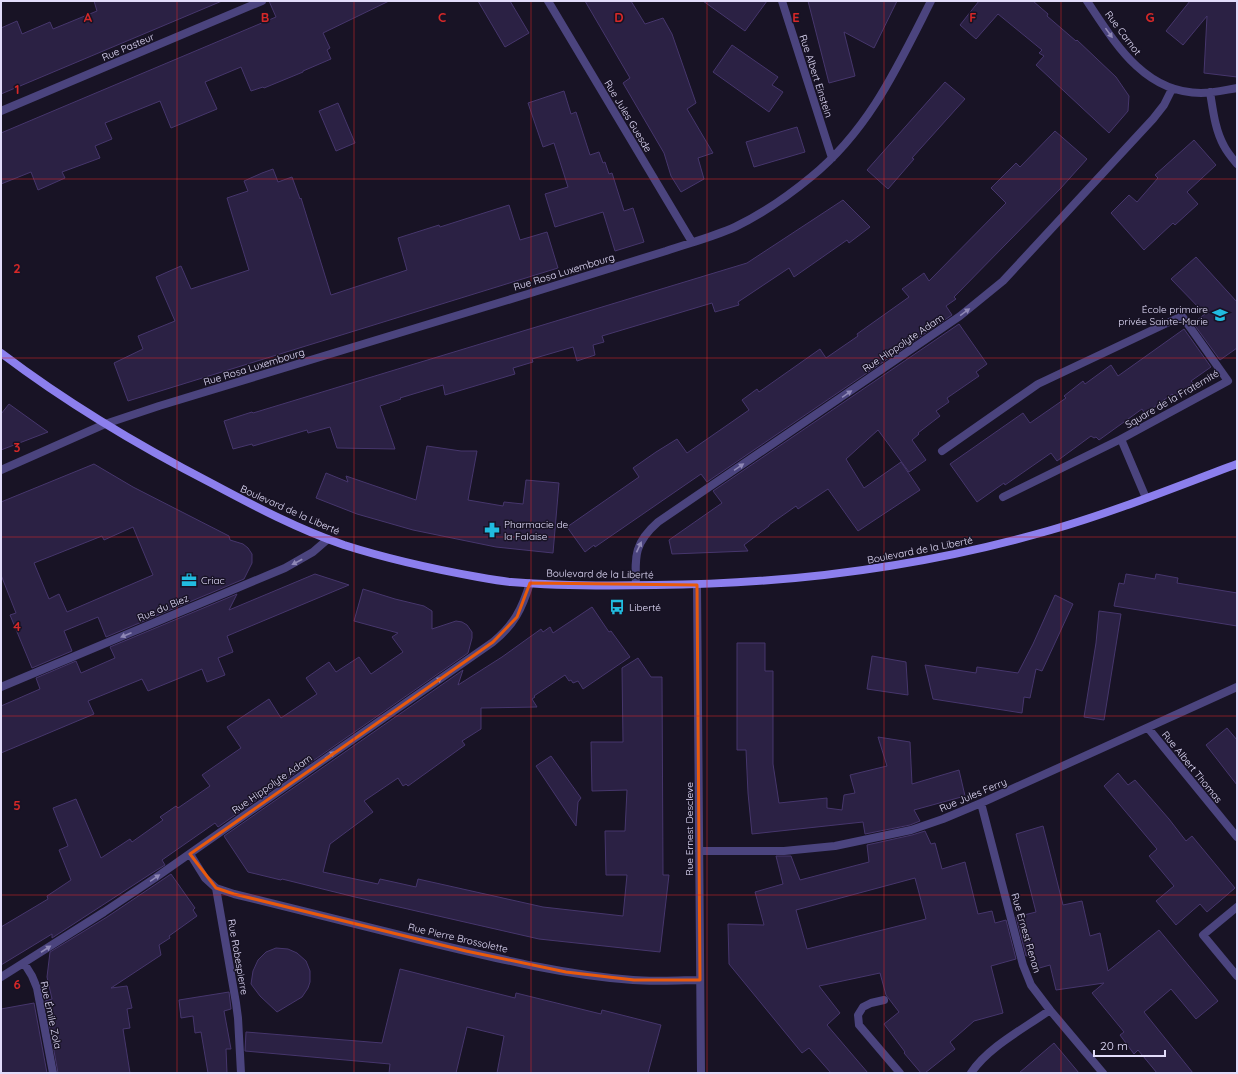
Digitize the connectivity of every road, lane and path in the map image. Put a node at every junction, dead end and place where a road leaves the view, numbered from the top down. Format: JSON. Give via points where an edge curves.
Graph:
{"nodes":[{"id":1,"x":262,"y":1,"type":"edge"},
{"id":2,"x":548,"y":1,"type":"edge"},
{"id":3,"x":782,"y":1,"type":"edge"},
{"id":4,"x":931,"y":1,"type":"edge"},
{"id":5,"x":1087,"y":1,"type":"edge"},
{"id":6,"x":1237,"y":88,"type":"edge"},
{"id":7,"x":1172,"y":89,"type":"junction"},
{"id":8,"x":1210,"y":92,"type":"junction"},
{"id":9,"x":1,"y":111,"type":"edge"},
{"id":10,"x":832,"y":158,"type":"junction"},
{"id":11,"x":1237,"y":164,"type":"edge"},
{"id":12,"x":692,"y":242,"type":"junction"},
{"id":13,"x":1,"y":353,"type":"edge"},
{"id":14,"x":105,"y":424,"type":"junction"},
{"id":15,"x":1121,"y":440,"type":"junction"},
{"id":16,"x":942,"y":451,"type":"dead end"},
{"id":17,"x":1237,"y":464,"type":"edge"},
{"id":18,"x":1,"y":470,"type":"edge"},
{"id":19,"x":1003,"y":497,"type":"dead end"},
{"id":20,"x":1146,"y":498,"type":"junction"},
{"id":21,"x":328,"y":539,"type":"junction"},
{"id":22,"x":530,"y":583,"type":"junction"},
{"id":23,"x":636,"y":585,"type":"junction"},
{"id":24,"x":697,"y":585,"type":"junction"},
{"id":25,"x":1,"y":687,"type":"edge"},
{"id":26,"x":1237,"y":687,"type":"edge"},
{"id":27,"x":1148,"y":728,"type":"junction"},
{"id":28,"x":980,"y":803,"type":"junction"},
{"id":29,"x":1237,"y":837,"type":"edge"},
{"id":30,"x":699,"y":851,"type":"junction"},
{"id":31,"x":190,"y":854,"type":"junction"},
{"id":32,"x":216,"y":888,"type":"junction"},
{"id":33,"x":1237,"y":907,"type":"edge"},
{"id":34,"x":24,"y":963,"type":"junction"},
{"id":35,"x":1237,"y":976,"type":"edge"},
{"id":36,"x":1,"y":977,"type":"edge"},
{"id":37,"x":700,"y":980,"type":"junction"},
{"id":38,"x":884,"y":1000,"type":"dead end"},
{"id":39,"x":1050,"y":1010,"type":"junction"},
{"id":40,"x":53,"y":1073,"type":"edge"},
{"id":41,"x":240,"y":1073,"type":"edge"},
{"id":42,"x":701,"y":1073,"type":"edge"},
{"id":43,"x":900,"y":1073,"type":"edge"},
{"id":44,"x":971,"y":1073,"type":"edge"},
{"id":45,"x":1103,"y":1073,"type":"edge"}],
"edges":[{"from":1,"to":9,"type":"street","name":"Rue Pasteur"},
{"from":2,"to":12,"type":"street","name":"Rue Jules Guesde"},
{"from":3,"to":10,"type":"street","name":"Rue Albert Einstein"},
{"from":4,"to":10,"type":"street","name":"Rue Rosa Luxembourg","via":[[884,91]]},
{"from":5,"to":7,"type":"street","name":"Rue Carnot","one_way":true,"via":[[1118,46],[1136,66]]},
{"from":6,"to":8,"type":"street","name":"Rue Carnot"},
{"from":7,"to":8,"type":"street","name":"Rue Carnot","via":[[1194,93]]},
{"from":23,"to":7,"type":"street","name":"Rue Hippolyte Adam","one_way":true,"via":[[636,555],[650,529],[981,300],[1003,281],[1153,118],[1164,105]]},
{"from":8,"to":11,"type":"street","via":[[1219,135]]},
{"from":10,"to":12,"type":"street","name":"Rue Rosa Luxembourg","via":[[812,177],[765,210],[732,228]]},
{"from":12,"to":14,"type":"street","name":"Rue Rosa Luxembourg"},
{"from":13,"to":14,"type":"main road","name":"Boulevard de la Liberté"},
{"from":14,"to":18,"type":"street","name":"Rue Rosa Luxembourg"},
{"from":14,"to":21,"type":"main road","name":"Boulevard de la Liberté","via":[[241,500]]},
{"from":15,"to":16,"type":"street","name":"Square de la Fraternité","via":[[1228,381],[1182,316],[1038,384]]},
{"from":15,"to":19,"type":"street","name":"Square de la Fraternité"},
{"from":15,"to":20,"type":"street"},
{"from":17,"to":20,"type":"main road","name":"Boulevard de la Liberté"},
{"from":20,"to":24,"type":"main road","name":"Boulevard de la Liberté","via":[[1050,530],[942,557],[812,577]]},
{"from":21,"to":22,"type":"main road","name":"Boulevard de la Liberté","via":[[422,566],[493,580]]},
{"from":21,"to":25,"type":"street","name":"Rue du Biez","one_way":true,"via":[[313,552],[280,570]]},
{"from":22,"to":23,"type":"main road","name":"Boulevard de la Liberté"},
{"from":31,"to":22,"type":"street","name":"Rue Hippolyte Adam","one_way":true,"via":[[493,642],[517,617],[523,607]]},
{"from":23,"to":24,"type":"main road","name":"Boulevard de la Liberté"},
{"from":24,"to":30,"type":"street","name":"Rue Ernest Descleve"},
{"from":26,"to":27,"type":"street","name":"Rue Jules Ferry"},
{"from":27,"to":28,"type":"street","name":"Rue Jules Ferry"},
{"from":27,"to":29,"type":"street","name":"Rue Albert Thomas"},
{"from":28,"to":30,"type":"street","name":"Rue Jules Ferry","via":[[910,830],[835,846],[784,851]]},
{"from":28,"to":39,"type":"street","name":"Rue Ernest Renan","via":[[1023,965],[1031,985]]},
{"from":30,"to":37,"type":"street","name":"Rue Ernest Descleve"},
{"from":31,"to":32,"type":"street","via":[[205,878]]},
{"from":34,"to":31,"type":"street","name":"Rue Hippolyte Adam","one_way":true},
{"from":32,"to":37,"type":"street","name":"Rue Pierre Brossolette","via":[[466,951],[577,974],[651,981]]},
{"from":32,"to":41,"type":"street","name":"Rue Robespierre","via":[[237,1011]]},
{"from":33,"to":35,"type":"street","via":[[1203,935]]},
{"from":34,"to":36,"type":"street","name":"Rue Hippolyte Adam"},
{"from":34,"to":40,"type":"street","name":"Rue Émile Zola","via":[[37,988]]},
{"from":37,"to":42,"type":"street","name":"Rue Ernest Descleve"},
{"from":38,"to":43,"type":"street","via":[[863,1007],[858,1015],[859,1025]]},
{"from":39,"to":44,"type":"street","via":[[995,1047]]},
{"from":39,"to":45,"type":"street","name":"Rue Ernest Renan"}]}
